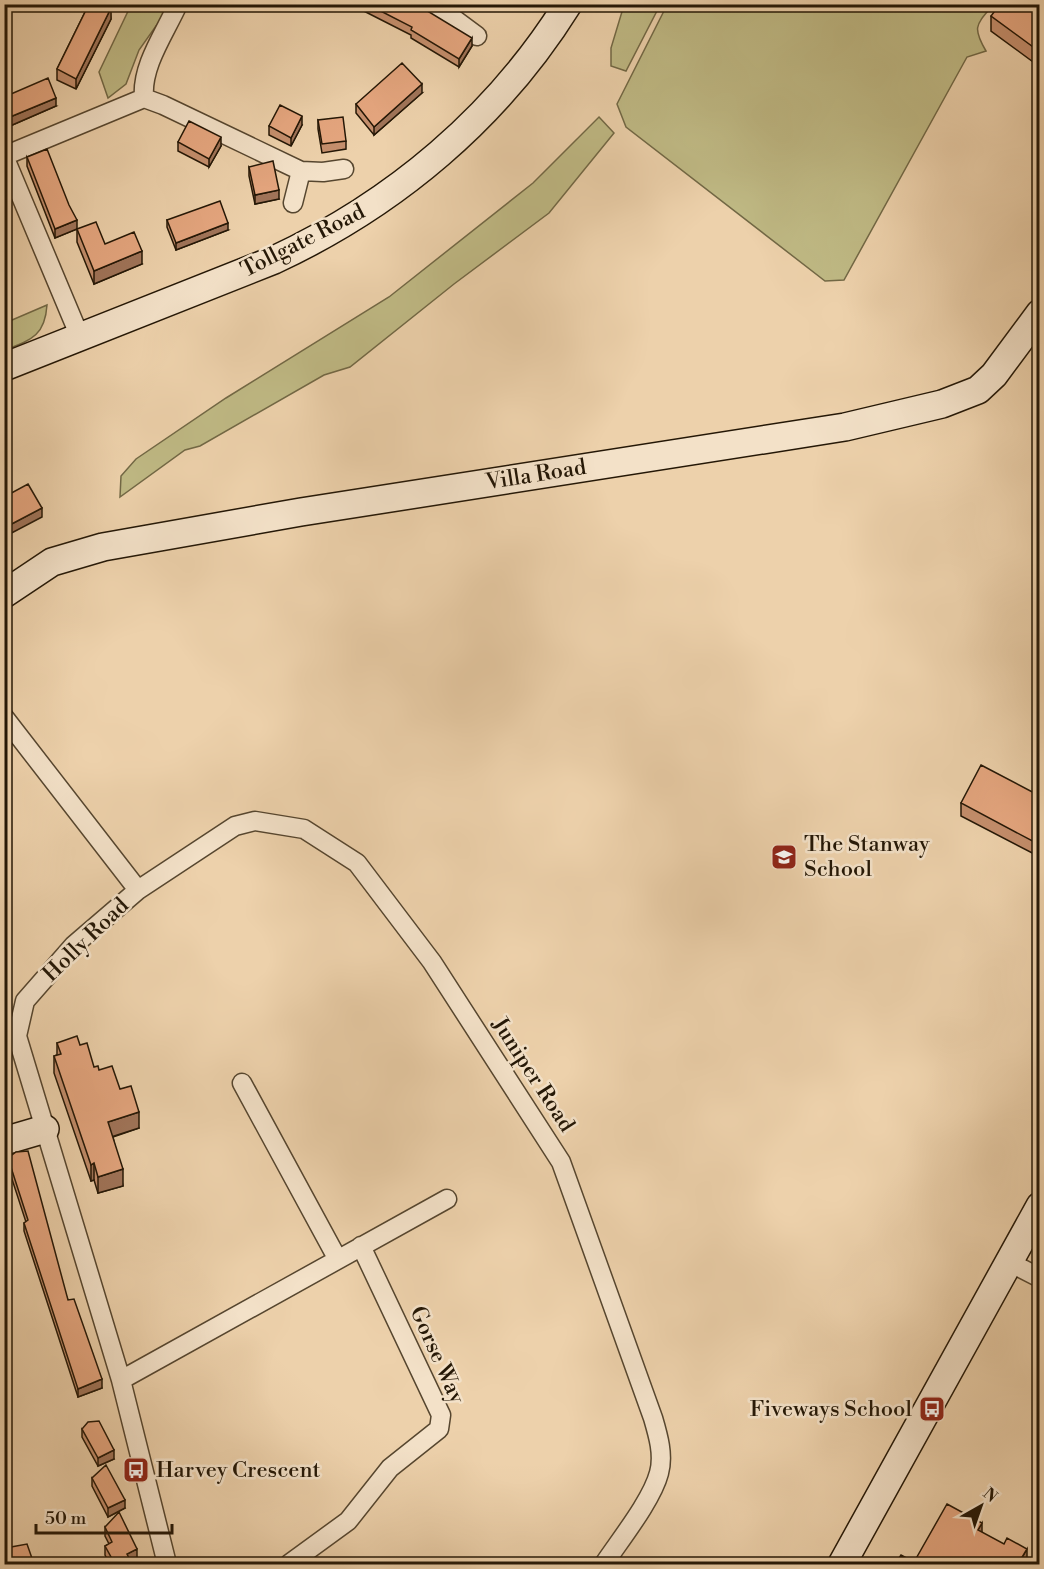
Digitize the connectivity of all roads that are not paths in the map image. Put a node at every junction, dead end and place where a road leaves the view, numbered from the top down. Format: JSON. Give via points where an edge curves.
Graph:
{"nodes":[{"id":1,"x":178,"y":4,"type":"edge"},
{"id":2,"x":428,"y":4,"type":"edge"},
{"id":3,"x":567,"y":4,"type":"edge"},
{"id":4,"x":449,"y":9,"type":"edge"},
{"id":5,"x":477,"y":36,"type":"dead end"},
{"id":6,"x":144,"y":98,"type":"junction"},
{"id":7,"x":4,"y":156,"type":"edge"},
{"id":8,"x":344,"y":169,"type":"dead end"},
{"id":9,"x":301,"y":171,"type":"junction"},
{"id":10,"x":292,"y":203,"type":"dead end"},
{"id":11,"x":1040,"y":313,"type":"edge"},
{"id":12,"x":80,"y":337,"type":"junction"},
{"id":13,"x":4,"y":367,"type":"edge"},
{"id":14,"x":4,"y":594,"type":"edge"},
{"id":15,"x":4,"y":717,"type":"edge"},
{"id":16,"x":138,"y":890,"type":"junction"},
{"id":17,"x":242,"y":1083,"type":"dead end"},
{"id":18,"x":45,"y":1129,"type":"junction"},
{"id":19,"x":4,"y":1141,"type":"edge"},
{"id":20,"x":447,"y":1199,"type":"dead end"},
{"id":21,"x":1040,"y":1206,"type":"edge"},
{"id":22,"x":361,"y":1246,"type":"junction"},
{"id":23,"x":337,"y":1258,"type":"junction"},
{"id":24,"x":1009,"y":1262,"type":"junction"},
{"id":25,"x":1040,"y":1278,"type":"edge"},
{"id":26,"x":121,"y":1380,"type":"junction"},
{"id":27,"x":167,"y":1564,"type":"edge"},
{"id":28,"x":289,"y":1564,"type":"edge"},
{"id":29,"x":604,"y":1564,"type":"edge"},
{"id":30,"x":842,"y":1564,"type":"edge"}],
"edges":[{"from":1,"to":6,"type":"street","via":[[148,66],[142,85]]},
{"from":2,"to":4,"type":"street"},
{"from":3,"to":12,"type":"street","name":"Tollgate Road","via":[[522,69],[481,115],[436,157],[369,208],[274,260]]},
{"from":4,"to":5,"type":"street"},
{"from":6,"to":7,"type":"street"},
{"from":6,"to":9,"type":"street"},
{"from":7,"to":12,"type":"street"},
{"from":8,"to":9,"type":"street"},
{"from":9,"to":10,"type":"street"},
{"from":11,"to":14,"type":"street","name":"Villa Road","via":[[994,375],[978,390],[942,404],[845,427],[103,547],[52,562]]},
{"from":12,"to":13,"type":"street","name":"Tollgate Road"},
{"from":15,"to":16,"type":"street","name":"Holly Road"},
{"from":16,"to":18,"type":"street","name":"Holly Road","via":[[74,945],[25,1000],[17,1036]]},
{"from":16,"to":29,"type":"street","name":"Juniper Road","via":[[235,826],[255,821],[304,829],[357,863],[432,962],[561,1162],[661,1445],[659,1473]]},
{"from":17,"to":23,"type":"street"},
{"from":18,"to":19,"type":"street"},
{"from":18,"to":26,"type":"street","name":"Holly Road"},
{"from":20,"to":22,"type":"street"},
{"from":21,"to":24,"type":"street"},
{"from":22,"to":23,"type":"street"},
{"from":22,"to":28,"type":"street","name":"Gorse Way","via":[[441,1414],[439,1429],[390,1468],[348,1521]]},
{"from":23,"to":26,"type":"street"},
{"from":24,"to":25,"type":"street"},
{"from":24,"to":30,"type":"street"},
{"from":26,"to":27,"type":"street","name":"Holly Road"}]}
